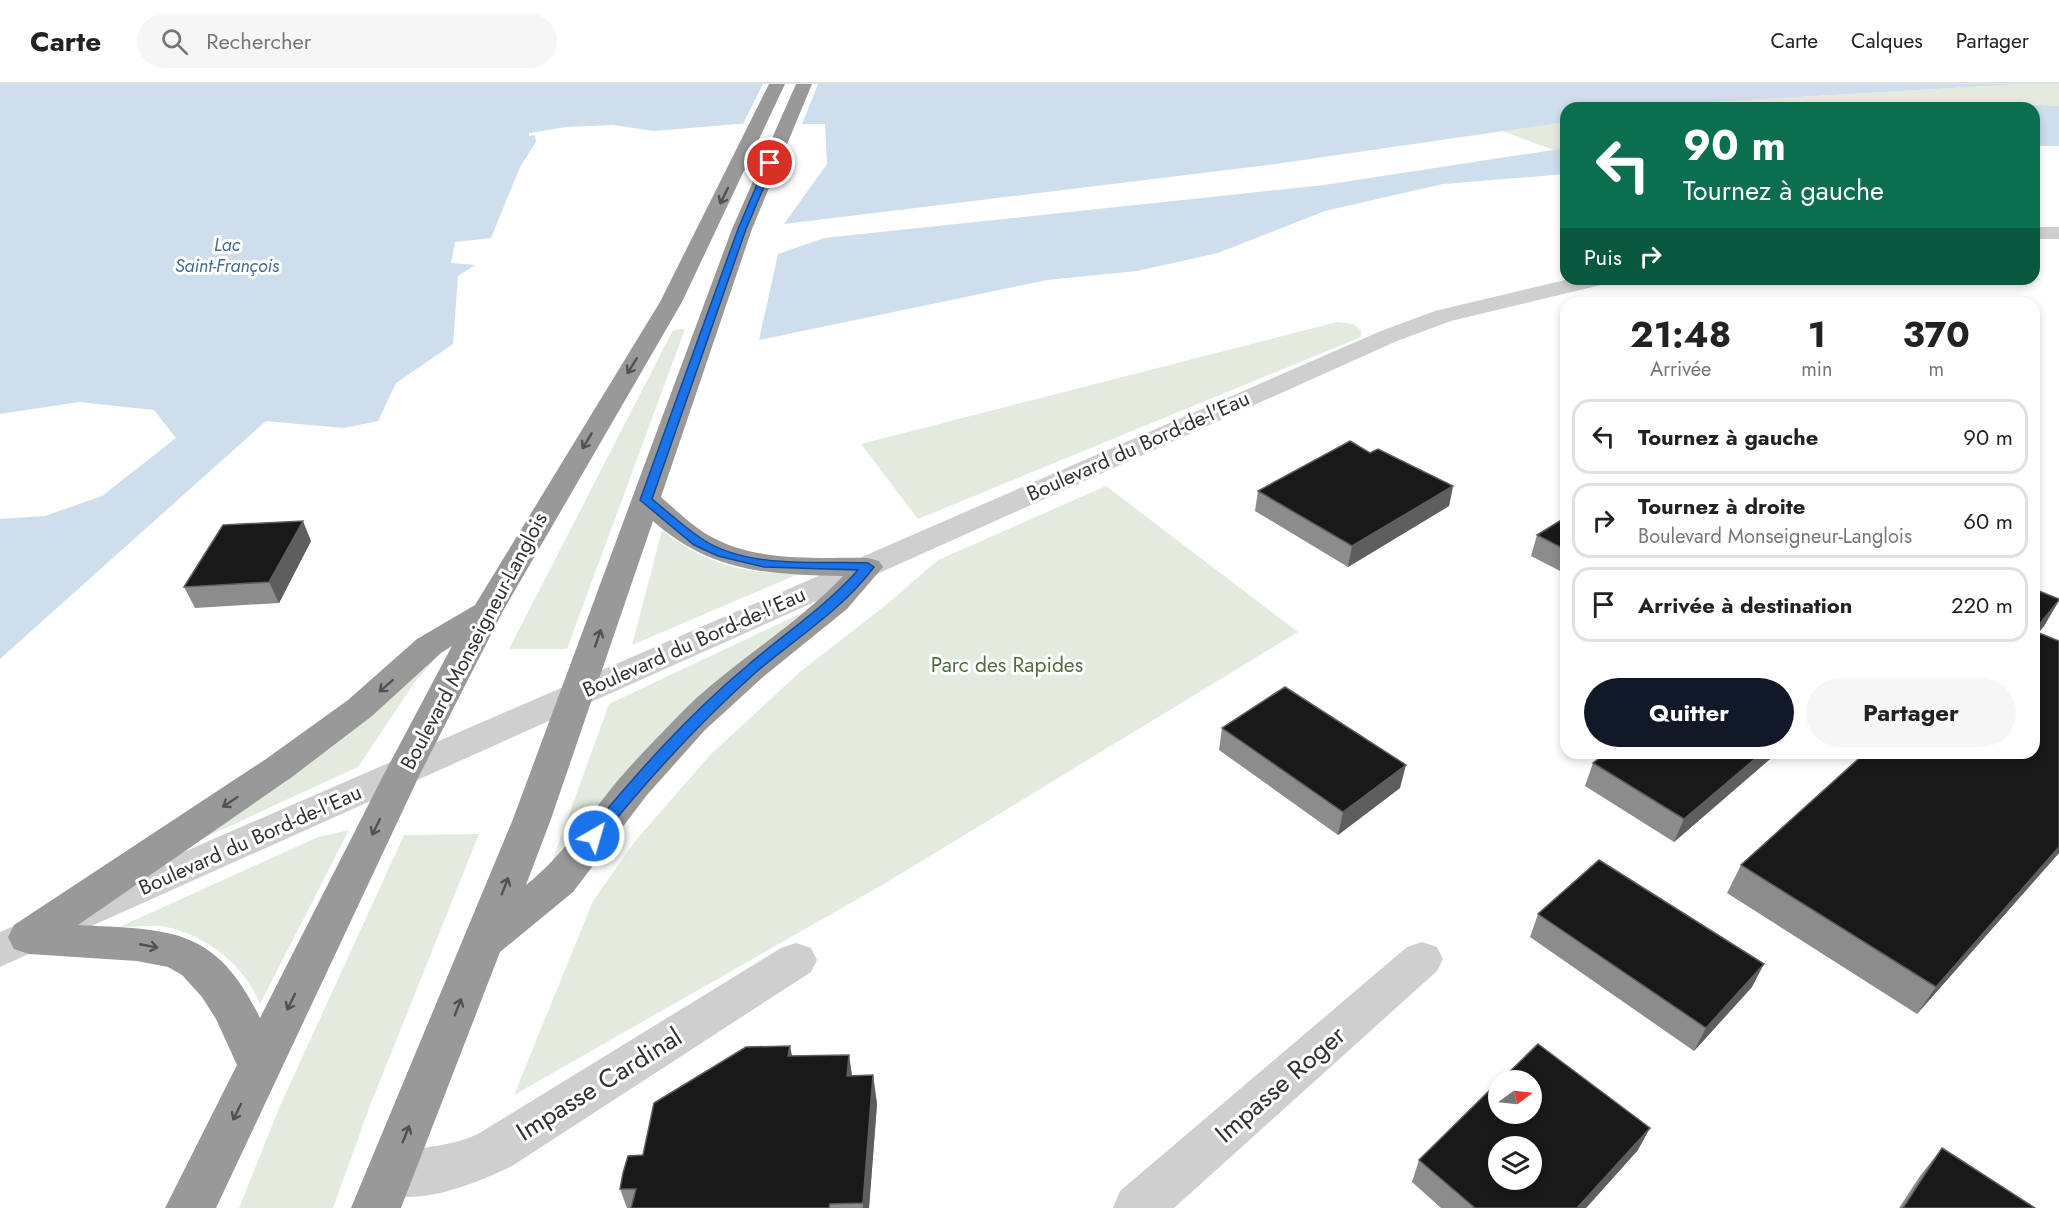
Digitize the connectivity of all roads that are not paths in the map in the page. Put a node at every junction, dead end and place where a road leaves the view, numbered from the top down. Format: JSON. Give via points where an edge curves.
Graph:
{"nodes":[{"id":1,"x":777,"y":84,"type":"edge"},
{"id":2,"x":804,"y":84,"type":"edge"},
{"id":3,"x":772,"y":124,"type":"junction"},
{"id":4,"x":2040,"y":233,"type":"edge"},
{"id":5,"x":2059,"y":233,"type":"edge"},
{"id":6,"x":1572,"y":285,"type":"edge"},
{"id":7,"x":645,"y":500,"type":"junction"},
{"id":8,"x":868,"y":567,"type":"junction"},
{"id":9,"x":487,"y":611,"type":"junction"},
{"id":10,"x":579,"y":693,"type":"junction"},
{"id":11,"x":402,"y":774,"type":"junction"},
{"id":12,"x":484,"y":941,"type":"junction"},
{"id":13,"x":15,"y":944,"type":"edge"},
{"id":14,"x":1422,"y":959,"type":"dead end"},
{"id":15,"x":796,"y":960,"type":"dead end"},
{"id":16,"x":260,"y":1066,"type":"junction"},
{"id":17,"x":383,"y":1191,"type":"edge"},
{"id":18,"x":190,"y":1208,"type":"edge"},
{"id":19,"x":1138,"y":1208,"type":"edge"}],
"edges":[{"from":1,"to":3,"type":"highway","name":"Boulevard Monseigneur-Langlois"},
{"from":2,"to":3,"type":"highway","name":"Boulevard Monseigneur-Langlois"},
{"from":3,"to":7,"type":"highway","name":"Boulevard Monseigneur-Langlois","via":[[742,229]]},
{"from":3,"to":9,"type":"highway","name":"Boulevard Monseigneur-Langlois","one_way":true},
{"from":4,"to":5,"type":"street"},
{"from":6,"to":8,"type":"street","name":"Boulevard du Bord-de-l'Eau","via":[[1443,316],[1389,336]]},
{"from":7,"to":8,"type":"highway","via":[[698,542],[722,554],[764,563]]},
{"from":10,"to":7,"type":"highway","name":"Boulevard Monseigneur-Langlois","one_way":true},
{"from":8,"to":10,"type":"street","name":"Boulevard du Bord-de-l'Eau"},
{"from":8,"to":12,"type":"highway","via":[[836,602],[701,715],[634,786],[559,881]]},
{"from":9,"to":11,"type":"highway","name":"Boulevard Monseigneur-Langlois"},
{"from":9,"to":13,"type":"highway","one_way":true,"via":[[429,646],[360,708],[279,768]]},
{"from":10,"to":11,"type":"street","name":"Boulevard du Bord-de-l'Eau"},
{"from":12,"to":10,"type":"highway","name":"Boulevard Monseigneur-Langlois","one_way":true},
{"from":11,"to":13,"type":"street","name":"Boulevard du Bord-de-l'Eau"},
{"from":11,"to":16,"type":"highway","name":"Boulevard Monseigneur-Langlois","one_way":true},
{"from":17,"to":12,"type":"highway","name":"Boulevard Monseigneur-Langlois","one_way":true},
{"from":13,"to":16,"type":"highway","one_way":true,"via":[[146,944],[171,951],[207,972],[220,988]]},
{"from":14,"to":19,"type":"street","name":"Impasse Roger"},
{"from":15,"to":17,"type":"street","name":"Impasse Cardinal","via":[[495,1150],[465,1165],[419,1174]]},
{"from":16,"to":18,"type":"highway","name":"Boulevard Monseigneur-Langlois","one_way":true}]}
